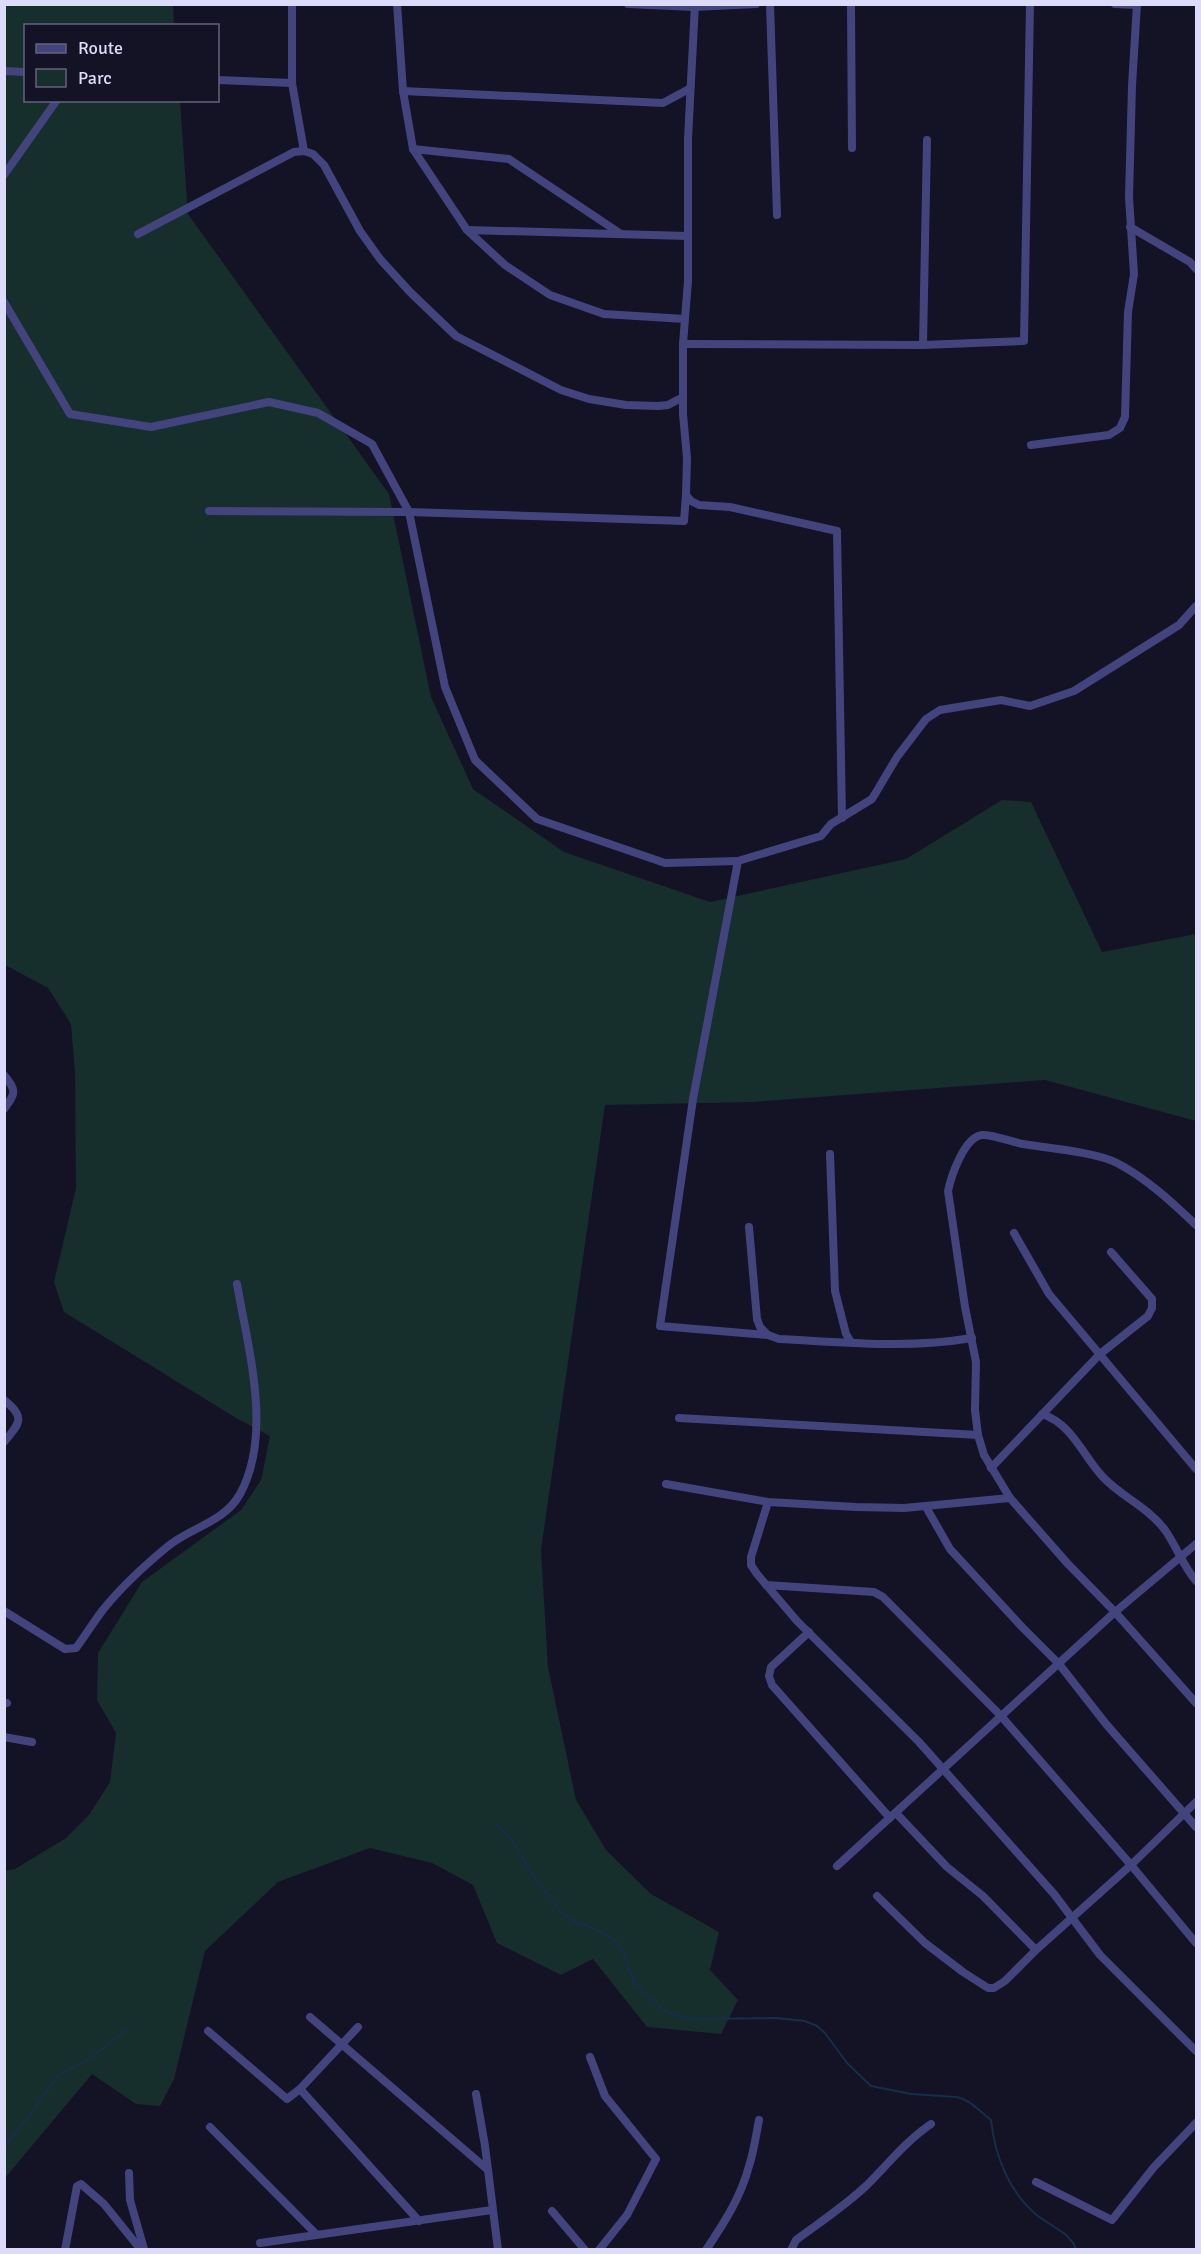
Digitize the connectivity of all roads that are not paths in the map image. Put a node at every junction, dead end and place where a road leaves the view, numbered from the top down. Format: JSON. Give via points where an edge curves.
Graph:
{"nodes":[{"id":1,"x":292,"y":4,"type":"edge"},
{"id":2,"x":397,"y":4,"type":"edge"},
{"id":3,"x":628,"y":4,"type":"edge"},
{"id":4,"x":756,"y":4,"type":"edge"},
{"id":5,"x":770,"y":4,"type":"edge"},
{"id":6,"x":851,"y":4,"type":"edge"},
{"id":7,"x":1030,"y":4,"type":"edge"},
{"id":8,"x":1115,"y":4,"type":"edge"},
{"id":9,"x":1137,"y":5,"type":"edge"},
{"id":10,"x":695,"y":6,"type":"edge"},
{"id":11,"x":4,"y":71,"type":"edge"},
{"id":12,"x":24,"y":72,"type":"edge"},
{"id":13,"x":219,"y":80,"type":"edge"},
{"id":14,"x":292,"y":83,"type":"junction"},
{"id":15,"x":689,"y":89,"type":"junction"},
{"id":16,"x":403,"y":91,"type":"junction"},
{"id":17,"x":56,"y":102,"type":"edge"},
{"id":18,"x":927,"y":140,"type":"dead end"},
{"id":19,"x":852,"y":148,"type":"dead end"},
{"id":20,"x":413,"y":149,"type":"junction"},
{"id":21,"x":304,"y":151,"type":"junction"},
{"id":22,"x":4,"y":175,"type":"edge"},
{"id":23,"x":777,"y":214,"type":"dead end"},
{"id":24,"x":1130,"y":227,"type":"junction"},
{"id":25,"x":467,"y":230,"type":"junction"},
{"id":26,"x":138,"y":234,"type":"dead end"},
{"id":27,"x":621,"y":234,"type":"junction"},
{"id":28,"x":688,"y":236,"type":"junction"},
{"id":29,"x":1197,"y":268,"type":"edge"},
{"id":30,"x":4,"y":303,"type":"edge"},
{"id":31,"x":11,"y":313,"type":"junction"},
{"id":32,"x":685,"y":319,"type":"junction"},
{"id":33,"x":4,"y":322,"type":"edge"},
{"id":34,"x":683,"y":344,"type":"junction"},
{"id":35,"x":923,"y":345,"type":"junction"},
{"id":36,"x":683,"y":397,"type":"junction"},
{"id":37,"x":1030,"y":444,"type":"dead end"},
{"id":38,"x":686,"y":495,"type":"junction"},
{"id":39,"x":209,"y":511,"type":"dead end"},
{"id":40,"x":409,"y":512,"type":"junction"},
{"id":41,"x":1197,"y":606,"type":"edge"},
{"id":42,"x":842,"y":818,"type":"junction"},
{"id":43,"x":738,"y":861,"type":"junction"},
{"id":44,"x":4,"y":1075,"type":"edge"},
{"id":45,"x":4,"y":1109,"type":"edge"},
{"id":46,"x":831,"y":1154,"type":"dead end"},
{"id":47,"x":1197,"y":1225,"type":"edge"},
{"id":48,"x":749,"y":1227,"type":"dead end"},
{"id":49,"x":1014,"y":1233,"type":"dead end"},
{"id":50,"x":1111,"y":1252,"type":"dead end"},
{"id":51,"x":237,"y":1284,"type":"dead end"},
{"id":52,"x":768,"y":1335,"type":"junction"},
{"id":53,"x":972,"y":1338,"type":"junction"},
{"id":54,"x":851,"y":1342,"type":"junction"},
{"id":55,"x":1100,"y":1354,"type":"junction"},
{"id":56,"x":4,"y":1400,"type":"edge"},
{"id":57,"x":1042,"y":1414,"type":"junction"},
{"id":58,"x":679,"y":1418,"type":"dead end"},
{"id":59,"x":978,"y":1435,"type":"junction"},
{"id":60,"x":4,"y":1442,"type":"edge"},
{"id":61,"x":991,"y":1468,"type":"junction"},
{"id":62,"x":1197,"y":1469,"type":"edge"},
{"id":63,"x":666,"y":1484,"type":"dead end"},
{"id":64,"x":1010,"y":1498,"type":"junction"},
{"id":65,"x":768,"y":1503,"type":"junction"},
{"id":66,"x":926,"y":1507,"type":"junction"},
{"id":67,"x":1197,"y":1544,"type":"edge"},
{"id":68,"x":1180,"y":1558,"type":"junction"},
{"id":69,"x":1197,"y":1581,"type":"edge"},
{"id":70,"x":766,"y":1585,"type":"junction"},
{"id":71,"x":4,"y":1611,"type":"edge"},
{"id":72,"x":1115,"y":1612,"type":"junction"},
{"id":73,"x":809,"y":1632,"type":"junction"},
{"id":74,"x":1059,"y":1664,"type":"junction"},
{"id":75,"x":1197,"y":1703,"type":"edge"},
{"id":76,"x":1001,"y":1716,"type":"junction"},
{"id":77,"x":4,"y":1737,"type":"edge"},
{"id":78,"x":32,"y":1742,"type":"dead end"},
{"id":79,"x":944,"y":1769,"type":"junction"},
{"id":80,"x":1197,"y":1802,"type":"edge"},
{"id":81,"x":1184,"y":1814,"type":"junction"},
{"id":82,"x":893,"y":1815,"type":"junction"},
{"id":83,"x":1197,"y":1827,"type":"edge"},
{"id":84,"x":1131,"y":1865,"type":"junction"},
{"id":85,"x":837,"y":1866,"type":"dead end"},
{"id":86,"x":877,"y":1896,"type":"dead end"},
{"id":87,"x":1073,"y":1917,"type":"junction"},
{"id":88,"x":1197,"y":1943,"type":"edge"},
{"id":89,"x":1036,"y":1950,"type":"junction"},
{"id":90,"x":310,"y":2017,"type":"dead end"},
{"id":91,"x":358,"y":2027,"type":"dead end"},
{"id":92,"x":208,"y":2031,"type":"dead end"},
{"id":93,"x":343,"y":2043,"type":"junction"},
{"id":94,"x":1197,"y":2051,"type":"edge"},
{"id":95,"x":590,"y":2057,"type":"dead end"},
{"id":96,"x":300,"y":2089,"type":"junction"},
{"id":97,"x":476,"y":2094,"type":"dead end"},
{"id":98,"x":759,"y":2120,"type":"dead end"},
{"id":99,"x":1197,"y":2123,"type":"edge"},
{"id":100,"x":931,"y":2124,"type":"dead end"},
{"id":101,"x":210,"y":2127,"type":"dead end"},
{"id":102,"x":488,"y":2170,"type":"junction"},
{"id":103,"x":129,"y":2173,"type":"dead end"},
{"id":104,"x":1036,"y":2182,"type":"dead end"},
{"id":105,"x":492,"y":2210,"type":"junction"},
{"id":106,"x":552,"y":2211,"type":"dead end"},
{"id":107,"x":419,"y":2221,"type":"junction"},
{"id":108,"x":316,"y":2234,"type":"junction"},
{"id":109,"x":260,"y":2243,"type":"dead end"},
{"id":110,"x":65,"y":2250,"type":"edge"},
{"id":111,"x":143,"y":2250,"type":"edge"},
{"id":112,"x":498,"y":2250,"type":"edge"},
{"id":113,"x":585,"y":2250,"type":"edge"},
{"id":114,"x":600,"y":2250,"type":"edge"},
{"id":115,"x":706,"y":2250,"type":"edge"},
{"id":116,"x":791,"y":2250,"type":"edge"}],
"edges":[{"from":1,"to":14,"type":"street"},
{"from":2,"to":16,"type":"street"},
{"from":3,"to":10,"type":"street"},
{"from":4,"to":10,"type":"street"},
{"from":5,"to":23,"type":"street"},
{"from":6,"to":19,"type":"street"},
{"from":7,"to":35,"type":"street","via":[[1024,341]]},
{"from":8,"to":9,"type":"street"},
{"from":9,"to":24,"type":"street"},
{"from":10,"to":15,"type":"street"},
{"from":11,"to":12,"type":"street"},
{"from":13,"to":14,"type":"street"},
{"from":14,"to":21,"type":"street"},
{"from":15,"to":16,"type":"street","via":[[663,103]]},
{"from":15,"to":28,"type":"street"},
{"from":16,"to":20,"type":"street"},
{"from":17,"to":22,"type":"street"},
{"from":18,"to":35,"type":"street"},
{"from":20,"to":25,"type":"street"},
{"from":20,"to":27,"type":"street","via":[[509,159]]},
{"from":21,"to":26,"type":"street","via":[[294,152]]},
{"from":21,"to":36,"type":"street","via":[[314,154],[324,165],[380,259],[456,336],[561,390],[590,399],[658,406]]},
{"from":24,"to":29,"type":"street"},
{"from":24,"to":37,"type":"street","via":[[1134,274],[1128,312],[1125,417],[1120,428],[1109,435]]},
{"from":25,"to":27,"type":"street"},
{"from":25,"to":32,"type":"street","via":[[505,265],[550,295],[604,314]]},
{"from":27,"to":28,"type":"street"},
{"from":28,"to":32,"type":"street"},
{"from":30,"to":31,"type":"street"},
{"from":31,"to":33,"type":"street"},
{"from":31,"to":40,"type":"street","via":[[70,414],[151,427],[269,402],[318,413],[372,444]]},
{"from":32,"to":34,"type":"street"},
{"from":34,"to":35,"type":"street"},
{"from":34,"to":36,"type":"street"},
{"from":36,"to":38,"type":"street"},
{"from":38,"to":40,"type":"street","via":[[684,521]]},
{"from":38,"to":42,"type":"street","via":[[699,505],[730,507],[837,531]]},
{"from":39,"to":40,"type":"street"},
{"from":40,"to":43,"type":"street","via":[[445,687],[475,760],[537,819],[665,863]]},
{"from":41,"to":42,"type":"street","via":[[1179,625],[1074,691],[1030,706],[1001,700],[940,710],[926,719],[872,799]]},
{"from":42,"to":43,"type":"street","via":[[821,836]]},
{"from":43,"to":52,"type":"street","via":[[693,1099],[660,1326]]},
{"from":44,"to":45,"type":"street","via":[[15,1092]]},
{"from":46,"to":54,"type":"street","via":[[836,1291]]},
{"from":47,"to":53,"type":"street","via":[[1117,1163],[983,1134],[961,1157],[948,1191]]},
{"from":48,"to":52,"type":"street","via":[[757,1319]]},
{"from":49,"to":55,"type":"street","via":[[1049,1294]]},
{"from":50,"to":55,"type":"street","via":[[1152,1299],[1152,1308],[1148,1316]]},
{"from":51,"to":71,"type":"street","via":[[255,1392],[256,1431],[253,1457],[240,1495],[214,1519],[168,1546],[121,1589],[76,1648],[65,1649]]},
{"from":52,"to":54,"type":"street","via":[[779,1339]]},
{"from":53,"to":54,"type":"street","via":[[946,1342]]},
{"from":53,"to":59,"type":"street"},
{"from":55,"to":57,"type":"street"},
{"from":55,"to":62,"type":"street"},
{"from":56,"to":60,"type":"street","via":[[20,1416],[18,1426]]},
{"from":57,"to":61,"type":"street"},
{"from":57,"to":68,"type":"street","via":[[1065,1427],[1103,1478],[1151,1514]]},
{"from":58,"to":59,"type":"street"},
{"from":59,"to":61,"type":"street"},
{"from":61,"to":64,"type":"street"},
{"from":63,"to":65,"type":"street"},
{"from":64,"to":66,"type":"street"},
{"from":64,"to":72,"type":"street"},
{"from":65,"to":66,"type":"street"},
{"from":65,"to":70,"type":"street","via":[[751,1557]]},
{"from":66,"to":74,"type":"street","via":[[950,1549]]},
{"from":67,"to":68,"type":"street"},
{"from":68,"to":69,"type":"street"},
{"from":68,"to":72,"type":"street"},
{"from":70,"to":73,"type":"street"},
{"from":70,"to":76,"type":"street","via":[[874,1592],[883,1597]]},
{"from":72,"to":74,"type":"street"},
{"from":72,"to":75,"type":"street"},
{"from":73,"to":79,"type":"street"},
{"from":73,"to":82,"type":"street","via":[[771,1666],[772,1685]]},
{"from":74,"to":76,"type":"street"},
{"from":74,"to":81,"type":"street"},
{"from":76,"to":79,"type":"street"},
{"from":76,"to":84,"type":"street"},
{"from":77,"to":78,"type":"street"},
{"from":79,"to":82,"type":"street"},
{"from":79,"to":87,"type":"street"},
{"from":80,"to":81,"type":"street"},
{"from":81,"to":83,"type":"street"},
{"from":81,"to":84,"type":"street"},
{"from":82,"to":85,"type":"street"},
{"from":82,"to":89,"type":"street"},
{"from":84,"to":87,"type":"street"},
{"from":84,"to":88,"type":"street"},
{"from":86,"to":89,"type":"street","via":[[925,1943],[988,1988],[1005,1981]]},
{"from":87,"to":89,"type":"street"},
{"from":87,"to":94,"type":"street","via":[[1100,1955]]},
{"from":90,"to":93,"type":"street"},
{"from":91,"to":93,"type":"street"},
{"from":92,"to":96,"type":"street","via":[[287,2099]]},
{"from":93,"to":96,"type":"street"},
{"from":93,"to":102,"type":"street"},
{"from":95,"to":114,"type":"street","via":[[605,2096],[656,2158],[627,2215]]},
{"from":96,"to":107,"type":"street"},
{"from":97,"to":102,"type":"street"},
{"from":98,"to":115,"type":"street","via":[[742,2187]]},
{"from":99,"to":104,"type":"street","via":[[1154,2167],[1112,2220]]},
{"from":100,"to":116,"type":"street","via":[[918,2132],[867,2185],[796,2240]]},
{"from":101,"to":108,"type":"street"},
{"from":102,"to":105,"type":"street"},
{"from":103,"to":111,"type":"street","via":[[130,2200]]},
{"from":105,"to":107,"type":"street"},
{"from":105,"to":112,"type":"street"},
{"from":106,"to":113,"type":"street"},
{"from":107,"to":108,"type":"street"},
{"from":108,"to":109,"type":"street"},
{"from":110,"to":111,"type":"street","via":[[72,2206],[81,2184],[104,2204]]}]}
